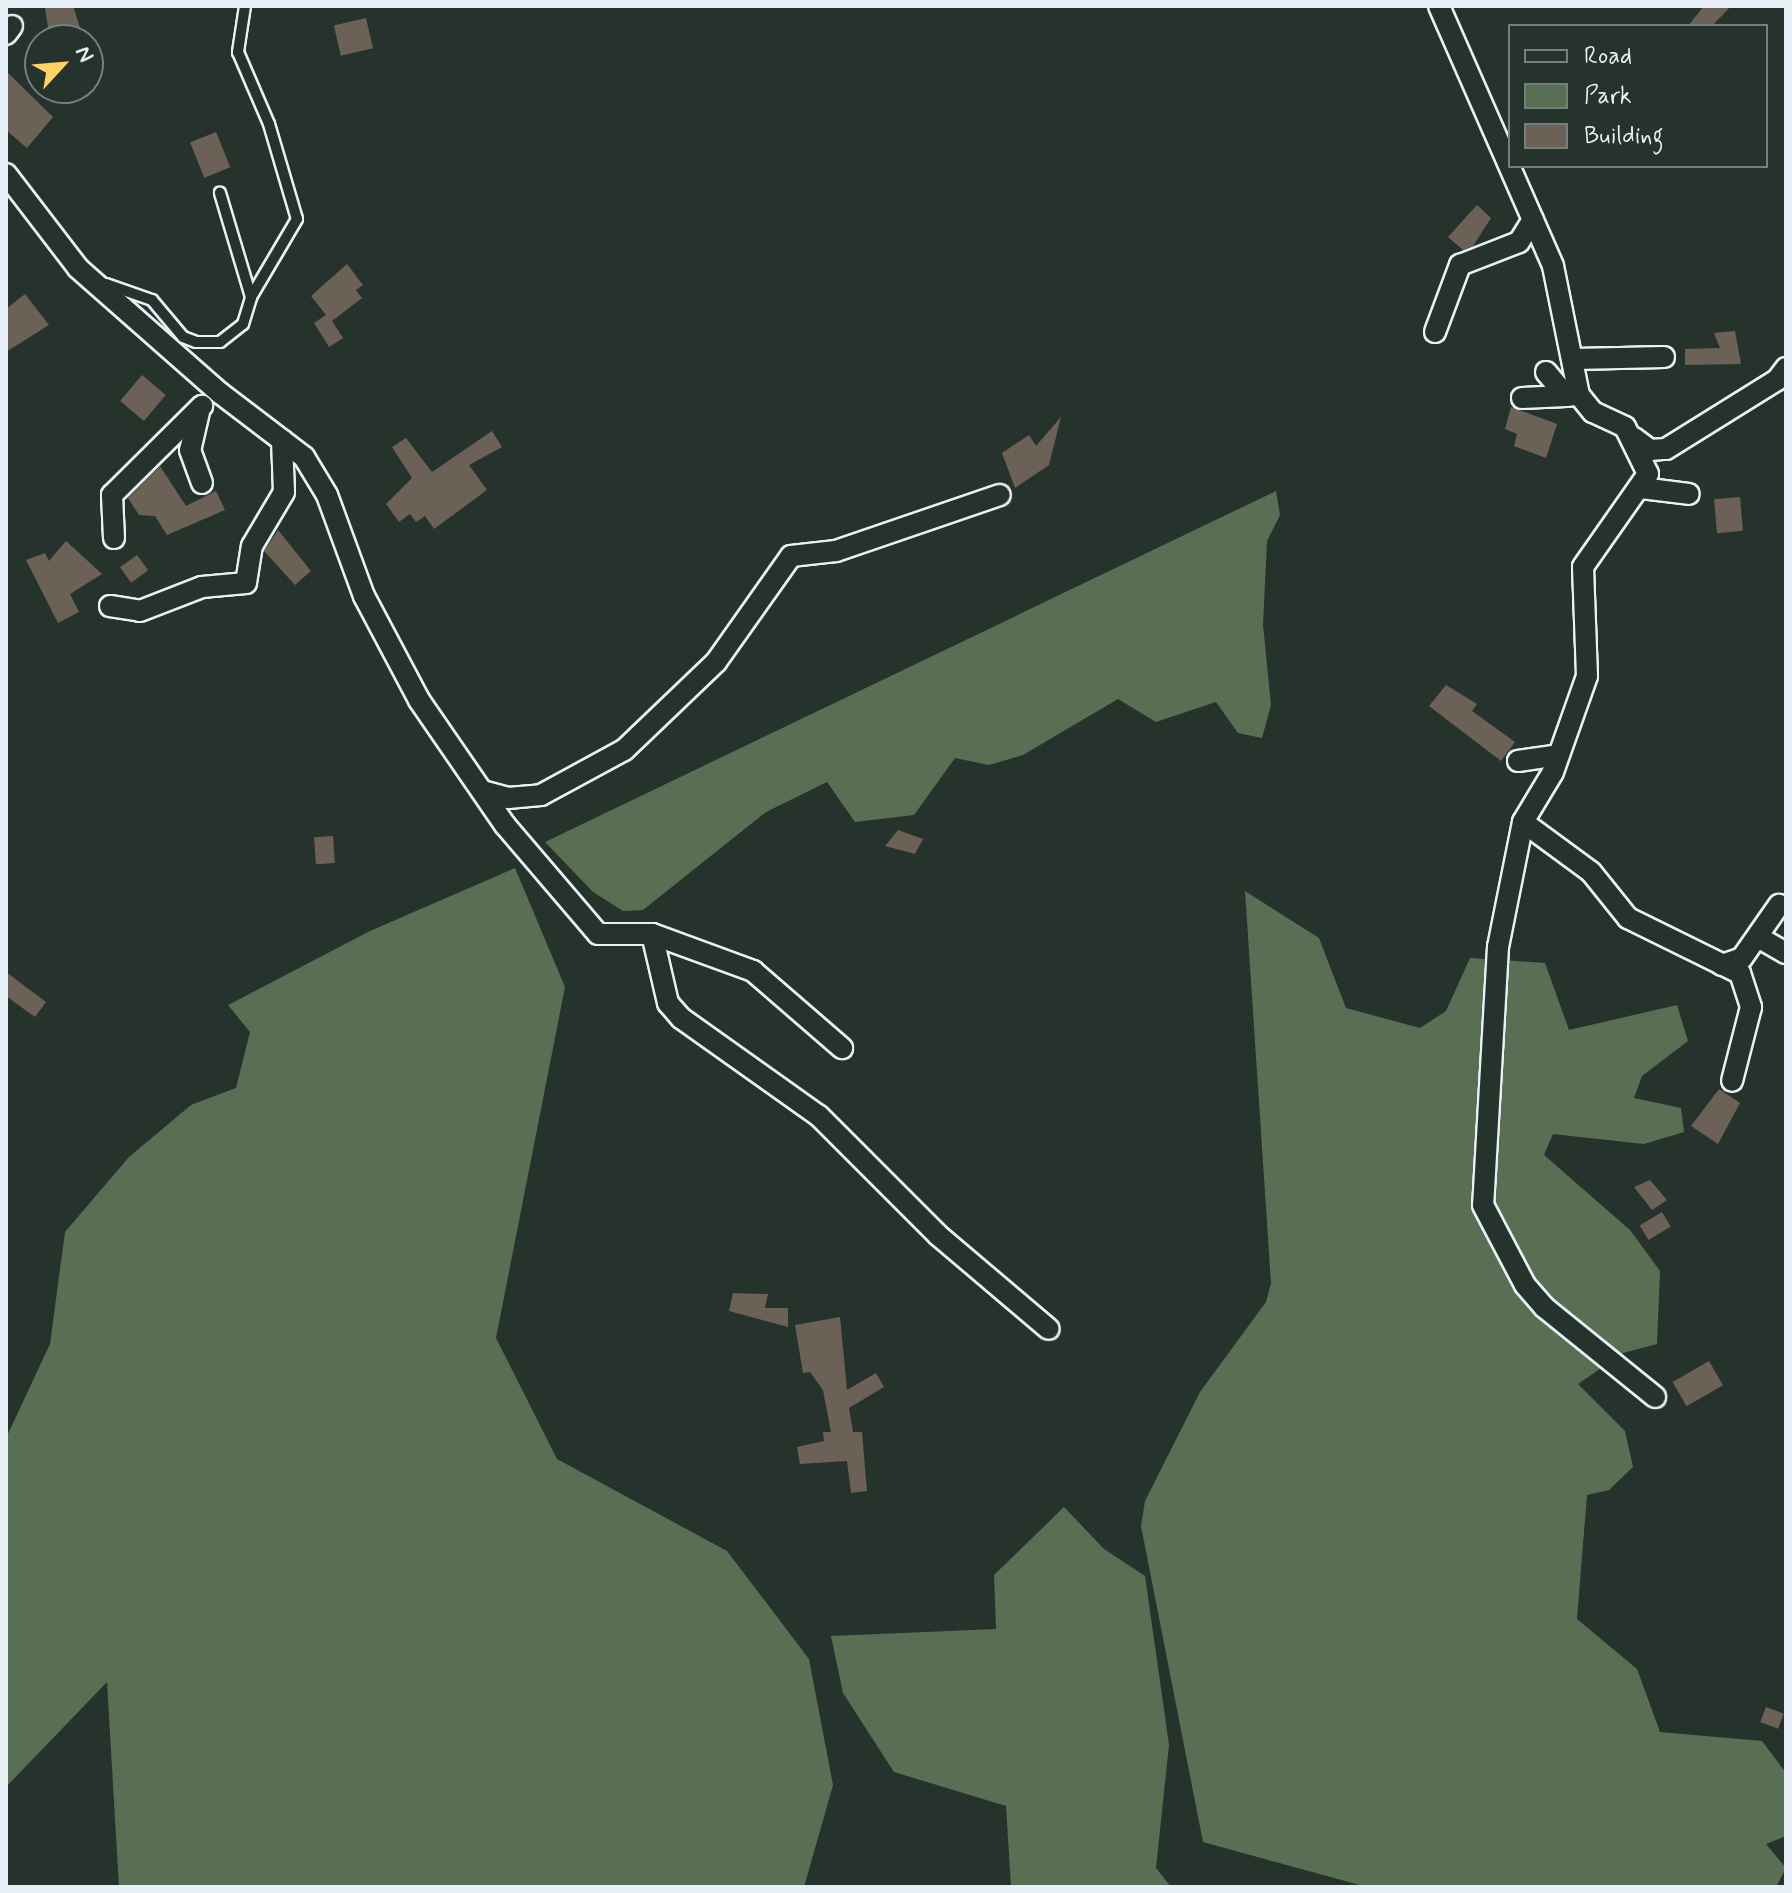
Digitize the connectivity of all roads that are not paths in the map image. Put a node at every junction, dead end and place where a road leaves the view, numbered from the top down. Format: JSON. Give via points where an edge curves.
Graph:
{"nodes":[{"id":1,"x":245,"y":6,"type":"edge"},
{"id":2,"x":1439,"y":6,"type":"edge"},
{"id":3,"x":1508,"y":163,"type":"edge"},
{"id":4,"x":1510,"y":168,"type":"edge"},
{"id":5,"x":6,"y":174,"type":"edge"},
{"id":6,"x":220,"y":193,"type":"dead end"},
{"id":7,"x":1533,"y":220,"type":"junction"},
{"id":8,"x":83,"y":272,"type":"junction"},
{"id":9,"x":251,"y":297,"type":"junction"},
{"id":10,"x":1435,"y":332,"type":"dead end"},
{"id":11,"x":1664,"y":357,"type":"dead end"},
{"id":12,"x":1575,"y":359,"type":"junction"},
{"id":13,"x":1786,"y":368,"type":"edge"},
{"id":14,"x":1546,"y":372,"type":"dead end"},
{"id":15,"x":214,"y":388,"type":"junction"},
{"id":16,"x":1572,"y":396,"type":"junction"},
{"id":17,"x":1522,"y":398,"type":"dead end"},
{"id":18,"x":202,"y":406,"type":"junction"},
{"id":19,"x":1634,"y":438,"type":"junction"},
{"id":20,"x":282,"y":440,"type":"junction"},
{"id":21,"x":202,"y":483,"type":"dead end"},
{"id":22,"x":1641,"y":488,"type":"junction"},
{"id":23,"x":1689,"y":494,"type":"dead end"},
{"id":24,"x":1000,"y":495,"type":"dead end"},
{"id":25,"x":114,"y":538,"type":"dead end"},
{"id":26,"x":110,"y":606,"type":"dead end"},
{"id":27,"x":1559,"y":755,"type":"junction"},
{"id":28,"x":1518,"y":761,"type":"dead end"},
{"id":29,"x":482,"y":791,"type":"junction"},
{"id":30,"x":1523,"y":822,"type":"junction"},
{"id":31,"x":1779,"y":905,"type":"dead end"},
{"id":32,"x":652,"y":934,"type":"junction"},
{"id":33,"x":1758,"y":937,"type":"junction"},
{"id":34,"x":1786,"y":953,"type":"edge"},
{"id":35,"x":1722,"y":965,"type":"junction"},
{"id":36,"x":842,"y":1048,"type":"dead end"},
{"id":37,"x":1732,"y":1081,"type":"dead end"},
{"id":38,"x":1049,"y":1329,"type":"dead end"},
{"id":39,"x":1655,"y":1397,"type":"dead end"}],
"edges":[{"from":1,"to":9,"type":"lane","via":[[238,52],[269,124],[297,219]]},
{"from":2,"to":3,"type":"street"},
{"from":4,"to":7,"type":"street"},
{"from":5,"to":8,"type":"street"},
{"from":6,"to":9,"type":"lane"},
{"from":7,"to":10,"type":"street","via":[[1519,242],[1460,265]]},
{"from":7,"to":12,"type":"street","via":[[1553,266]]},
{"from":8,"to":9,"type":"lane","via":[[152,300],[183,337],[196,342],[220,342],[243,324]]},
{"from":8,"to":15,"type":"street"},
{"from":11,"to":12,"type":"street"},
{"from":12,"to":16,"type":"street"},
{"from":13,"to":19,"type":"street","via":[[1777,380],[1666,449],[1650,450]]},
{"from":14,"to":16,"type":"street"},
{"from":15,"to":18,"type":"street"},
{"from":15,"to":20,"type":"street"},
{"from":16,"to":17,"type":"street"},
{"from":16,"to":19,"type":"street","via":[[1625,427]]},
{"from":18,"to":21,"type":"street","via":[[191,424],[190,450]]},
{"from":18,"to":25,"type":"street","via":[[112,495]]},
{"from":19,"to":22,"type":"street","via":[[1648,474]]},
{"from":20,"to":26,"type":"street","via":[[284,492],[252,546],[246,583],[202,587],[140,611]]},
{"from":20,"to":29,"type":"street","via":[[304,457],[327,495],[364,596],[419,700]]},
{"from":22,"to":23,"type":"street"},
{"from":22,"to":27,"type":"street","via":[[1583,567],[1587,676]]},
{"from":24,"to":29,"type":"street","via":[[836,551],[791,556],[716,662],[624,750],[541,795],[508,798]]},
{"from":27,"to":28,"type":"street"},
{"from":27,"to":30,"type":"street"},
{"from":29,"to":32,"type":"street","via":[[598,934]]},
{"from":30,"to":35,"type":"street","via":[[1591,872],[1628,918]]},
{"from":30,"to":39,"type":"street","via":[[1498,947],[1483,1205],[1534,1296],[1602,1360]]},
{"from":31,"to":33,"type":"street"},
{"from":32,"to":36,"type":"street","via":[[753,971]]},
{"from":32,"to":38,"type":"street","via":[[668,1003],[681,1018],[819,1116],[938,1235]]},
{"from":33,"to":34,"type":"street"},
{"from":33,"to":35,"type":"street","via":[[1742,958]]},
{"from":35,"to":37,"type":"street","via":[[1740,973],[1751,1007]]}]}
